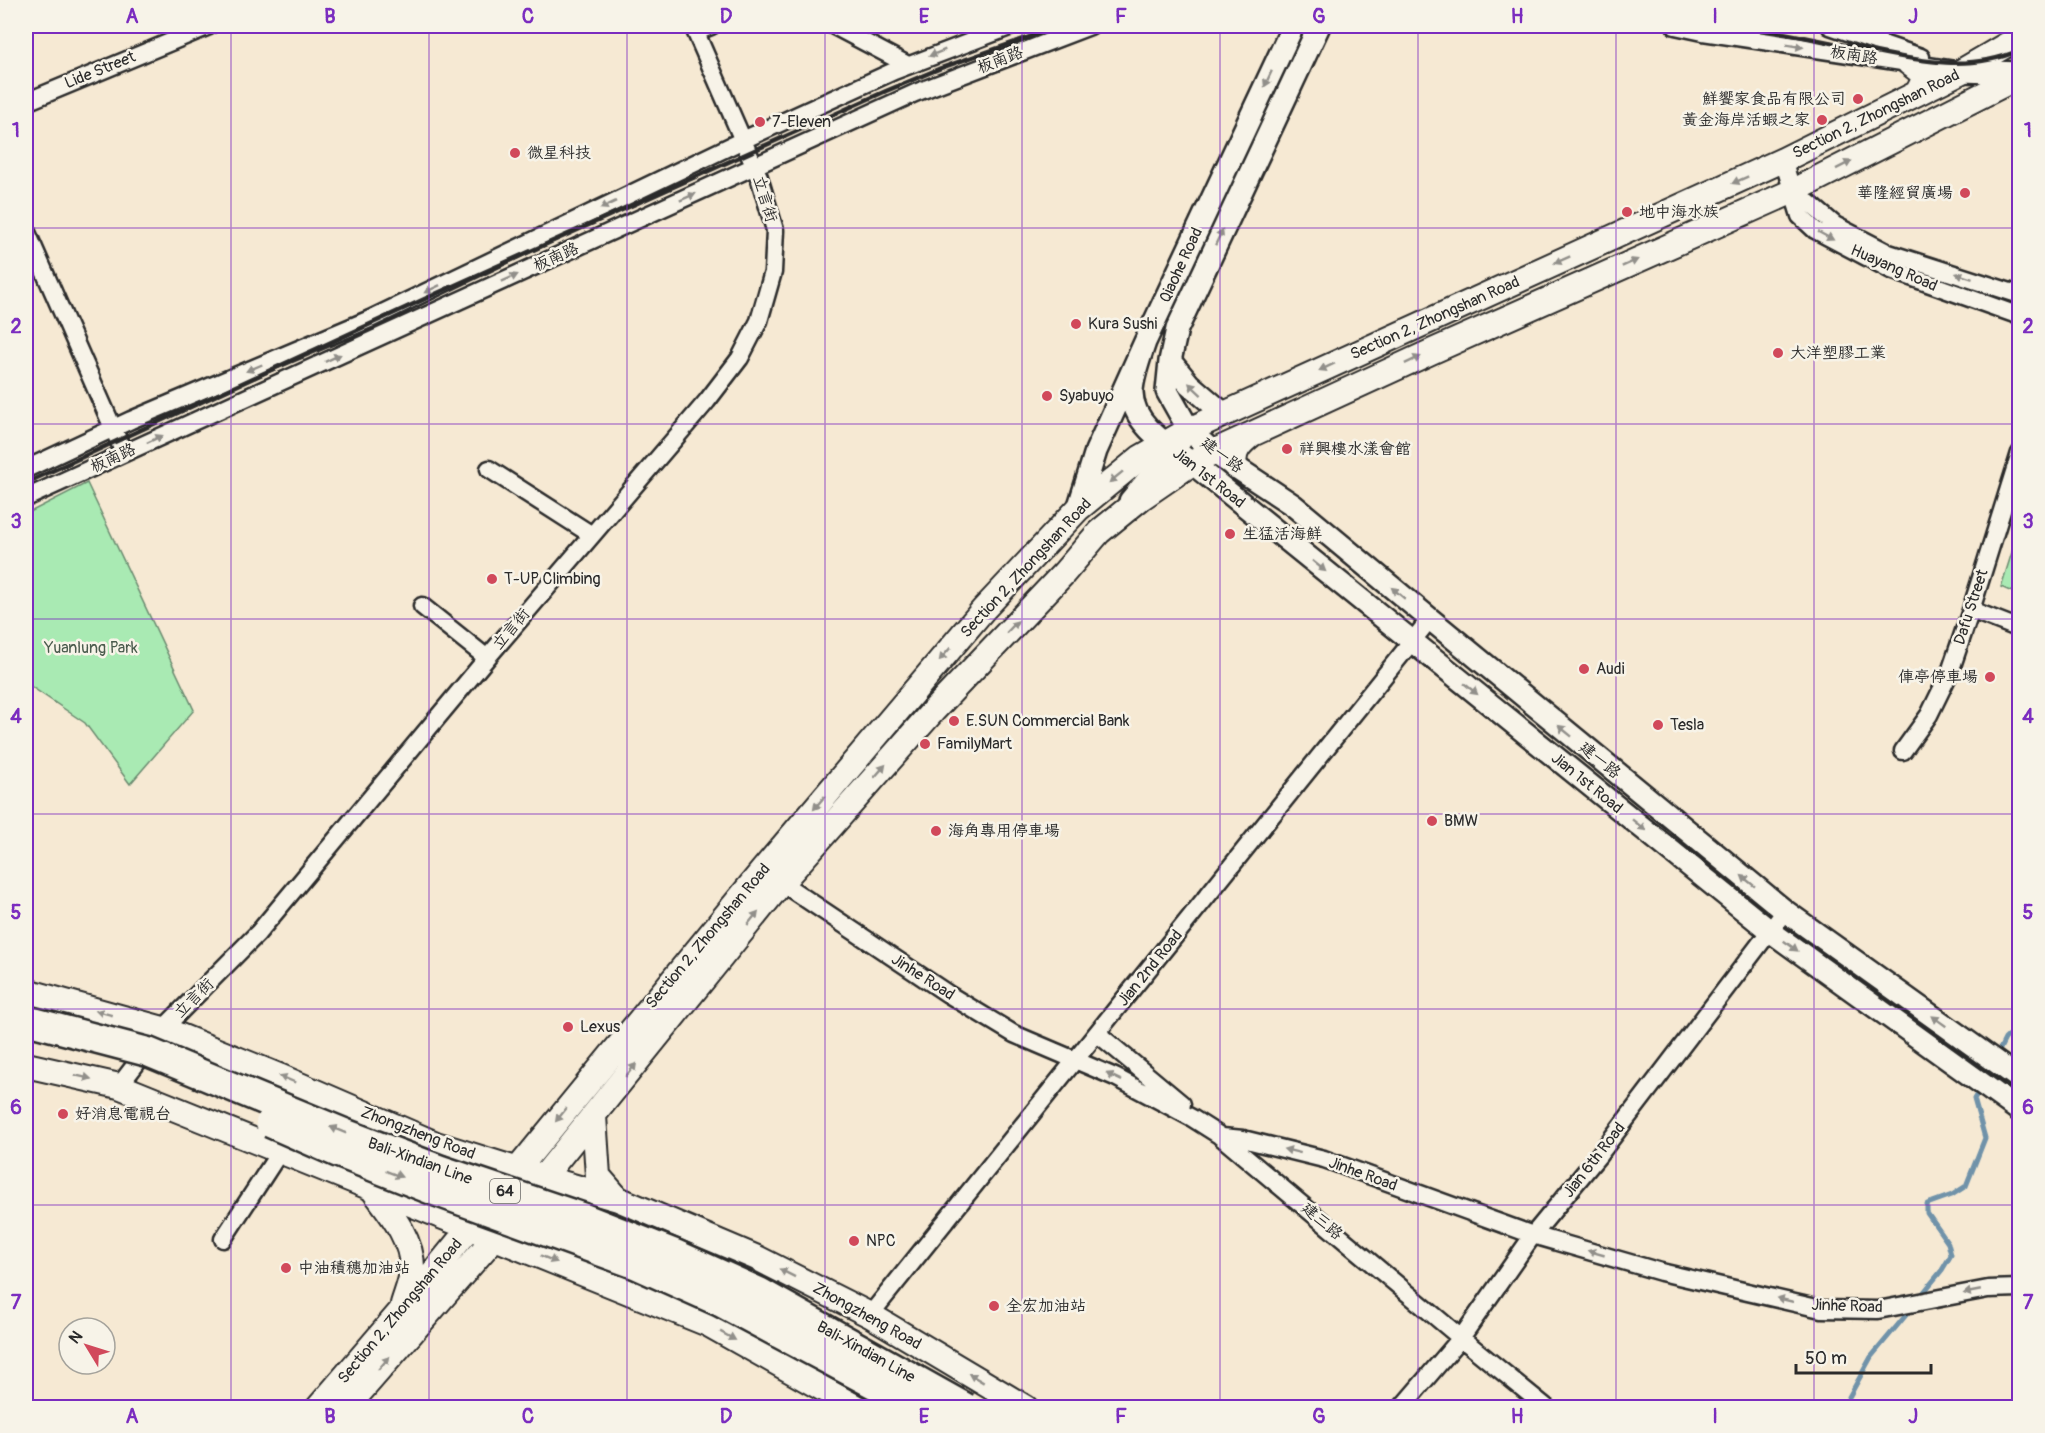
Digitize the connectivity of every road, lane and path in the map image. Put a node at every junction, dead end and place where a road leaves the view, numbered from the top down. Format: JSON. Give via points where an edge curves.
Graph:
{"nodes":[{"id":1,"x":209,"y":26,"type":"edge"},
{"id":2,"x":834,"y":26,"type":"edge"},
{"id":3,"x":1012,"y":26,"type":"edge"},
{"id":4,"x":1090,"y":26,"type":"edge"},
{"id":5,"x":1293,"y":26,"type":"edge"},
{"id":6,"x":1319,"y":26,"type":"edge"},
{"id":7,"x":1675,"y":26,"type":"edge"},
{"id":8,"x":1830,"y":26,"type":"edge"},
{"id":9,"x":700,"y":28,"type":"edge"},
{"id":10,"x":2019,"y":37,"type":"edge"},
{"id":11,"x":1909,"y":63,"type":"junction"},
{"id":12,"x":908,"y":65,"type":"junction"},
{"id":13,"x":1962,"y":71,"type":"junction"},
{"id":14,"x":2019,"y":75,"type":"edge"},
{"id":15,"x":1917,"y":93,"type":"junction"},
{"id":16,"x":26,"y":102,"type":"edge"},
{"id":17,"x":743,"y":140,"type":"junction"},
{"id":18,"x":1783,"y":160,"type":"junction"},
{"id":19,"x":754,"y":166,"type":"junction"},
{"id":20,"x":1791,"y":192,"type":"junction"},
{"id":21,"x":26,"y":230,"type":"edge"},
{"id":22,"x":2019,"y":295,"type":"edge"},
{"id":23,"x":2019,"y":316,"type":"edge"},
{"id":24,"x":1145,"y":342,"type":"junction"},
{"id":25,"x":1170,"y":361,"type":"junction"},
{"id":26,"x":1224,"y":414,"type":"junction"},
{"id":27,"x":113,"y":429,"type":"junction"},
{"id":28,"x":1189,"y":430,"type":"junction"},
{"id":29,"x":1253,"y":433,"type":"junction"},
{"id":30,"x":1168,"y":446,"type":"junction"},
{"id":31,"x":124,"y":453,"type":"junction"},
{"id":32,"x":2019,"y":453,"type":"edge"},
{"id":33,"x":1203,"y":457,"type":"junction"},
{"id":34,"x":1235,"y":466,"type":"junction"},
{"id":35,"x":26,"y":469,"type":"edge"},
{"id":36,"x":489,"y":469,"type":"dead end"},
{"id":37,"x":26,"y":498,"type":"edge"},
{"id":38,"x":1078,"y":508,"type":"junction"},
{"id":39,"x":1122,"y":514,"type":"junction"},
{"id":40,"x":592,"y":535,"type":"junction"},
{"id":41,"x":422,"y":606,"type":"dead end"},
{"id":42,"x":1971,"y":610,"type":"junction"},
{"id":43,"x":1430,"y":620,"type":"junction"},
{"id":44,"x":2019,"y":628,"type":"edge"},
{"id":45,"x":1412,"y":642,"type":"junction"},
{"id":46,"x":487,"y":658,"type":"junction"},
{"id":47,"x":1903,"y":751,"type":"dead end"},
{"id":48,"x":772,"y":876,"type":"junction"},
{"id":49,"x":1785,"y":911,"type":"junction"},
{"id":50,"x":1770,"y":931,"type":"junction"},
{"id":51,"x":26,"y":991,"type":"edge"},
{"id":52,"x":26,"y":1020,"type":"edge"},
{"id":53,"x":163,"y":1029,"type":"junction"},
{"id":54,"x":1098,"y":1034,"type":"junction"},
{"id":55,"x":26,"y":1035,"type":"edge"},
{"id":56,"x":1075,"y":1059,"type":"junction"},
{"id":57,"x":26,"y":1065,"type":"edge"},
{"id":58,"x":2019,"y":1079,"type":"edge"},
{"id":59,"x":119,"y":1086,"type":"junction"},
{"id":60,"x":2019,"y":1111,"type":"edge"},
{"id":61,"x":594,"y":1116,"type":"junction"},
{"id":62,"x":1222,"y":1137,"type":"junction"},
{"id":63,"x":436,"y":1144,"type":"junction"},
{"id":64,"x":281,"y":1150,"type":"junction"},
{"id":65,"x":518,"y":1169,"type":"junction"},
{"id":66,"x":544,"y":1178,"type":"junction"},
{"id":67,"x":372,"y":1187,"type":"junction"},
{"id":68,"x":494,"y":1199,"type":"junction"},
{"id":69,"x":618,"y":1199,"type":"junction"},
{"id":70,"x":406,"y":1201,"type":"junction"},
{"id":71,"x":519,"y":1208,"type":"junction"},
{"id":72,"x":471,"y":1227,"type":"junction"},
{"id":73,"x":1533,"y":1235,"type":"junction"},
{"id":74,"x":495,"y":1237,"type":"junction"},
{"id":75,"x":223,"y":1239,"type":"dead end"},
{"id":76,"x":2019,"y":1288,"type":"edge"},
{"id":77,"x":402,"y":1310,"type":"junction"},
{"id":78,"x":870,"y":1315,"type":"junction"},
{"id":79,"x":1461,"y":1338,"type":"junction"},
{"id":80,"x":318,"y":1407,"type":"edge"},
{"id":81,"x":346,"y":1407,"type":"edge"},
{"id":82,"x":857,"y":1407,"type":"edge"},
{"id":83,"x":919,"y":1407,"type":"edge"},
{"id":84,"x":947,"y":1407,"type":"edge"},
{"id":85,"x":966,"y":1407,"type":"edge"},
{"id":86,"x":1026,"y":1407,"type":"edge"},
{"id":87,"x":1401,"y":1407,"type":"edge"},
{"id":88,"x":1547,"y":1407,"type":"edge"}],
"edges":[{"from":1,"to":16,"type":"street","name":"Lide Street"},
{"from":2,"to":12,"type":"street"},
{"from":3,"to":12,"type":"street","name":"板南路","one_way":true},
{"from":4,"to":19,"type":"street","name":"板南路","via":[[915,93]]},
{"from":5,"to":24,"type":"street","name":"Qiaohe Road","one_way":true},
{"from":25,"to":6,"type":"street","name":"Qiaohe Road","one_way":true,"via":[[1177,329],[1194,290]]},
{"from":7,"to":11,"type":"street","name":"板南路","one_way":true},
{"from":8,"to":13,"type":"street","name":"板南路"},
{"from":9,"to":17,"type":"street","name":"立言街"},
{"from":10,"to":13,"type":"main road","name":"Section 2, Zhongshan Road"},
{"from":11,"to":13,"type":"street","name":"板南路"},
{"from":11,"to":15,"type":"main road","via":[[1924,77]]},
{"from":12,"to":17,"type":"street","name":"板南路"},
{"from":13,"to":14,"type":"street","name":"板南路"},
{"from":13,"to":15,"type":"main road","name":"Section 2, Zhongshan Road"},
{"from":20,"to":14,"type":"main road","name":"Section 2, Zhongshan Road","one_way":true},
{"from":15,"to":18,"type":"main road","name":"Section 2, Zhongshan Road"},
{"from":17,"to":19,"type":"street","name":"立言街"},
{"from":17,"to":27,"type":"street","name":"板南路","one_way":true,"via":[[370,319]]},
{"from":18,"to":20,"type":"street","name":"Huayang Road"},
{"from":18,"to":26,"type":"main road","name":"Section 2, Zhongshan Road","one_way":true},
{"from":31,"to":19,"type":"street","name":"板南路","one_way":true},
{"from":19,"to":40,"type":"street","name":"立言街","via":[[775,230],[773,272],[759,321],[740,358],[707,401]]},
{"from":22,"to":20,"type":"street","name":"Huayang Road","one_way":true,"via":[[1889,253],[1835,225]]},
{"from":20,"to":23,"type":"street","name":"Huayang Road","one_way":true,"via":[[1800,216],[1815,230],[1891,270]]},
{"from":29,"to":20,"type":"main road","name":"Section 2, Zhongshan Road","one_way":true},
{"from":21,"to":27,"type":"street"},
{"from":24,"to":30,"type":"street","name":"Jian 1st Road","via":[[1133,381],[1133,402],[1137,413]]},
{"from":24,"to":38,"type":"street","name":"Qiaohe Road","via":[[1096,451]]},
{"from":26,"to":25,"type":"street","one_way":true,"via":[[1189,384]]},
{"from":25,"to":28,"type":"street","name":"Qiaohe Road","via":[[1167,391]]},
{"from":26,"to":28,"type":"main road","name":"Section 2, Zhongshan Road"},
{"from":27,"to":31,"type":"street"},
{"from":27,"to":35,"type":"street","name":"板南路"},
{"from":28,"to":30,"type":"main road","name":"Section 2, Zhongshan Road"},
{"from":28,"to":33,"type":"street","name":"建一路"},
{"from":29,"to":33,"type":"main road","name":"Section 2, Zhongshan Road"},
{"from":29,"to":34,"type":"main road","via":[[1238,447]]},
{"from":30,"to":33,"type":"street","name":"Jian 1st Road"},
{"from":30,"to":38,"type":"main road","name":"Section 2, Zhongshan Road","one_way":true,"via":[[1140,458]]},
{"from":30,"to":39,"type":"street"},
{"from":31,"to":37,"type":"street","name":"板南路"},
{"from":32,"to":42,"type":"street","name":"Dafu Street"},
{"from":33,"to":34,"type":"street","name":"建一路"},
{"from":33,"to":39,"type":"main road","name":"Section 2, Zhongshan Road"},
{"from":33,"to":45,"type":"street","name":"Jian 1st Road","one_way":true},
{"from":43,"to":34,"type":"street","name":"建一路","one_way":true,"via":[[1293,505]]},
{"from":36,"to":40,"type":"street"},
{"from":38,"to":48,"type":"main road","name":"Section 2, Zhongshan Road","one_way":true,"via":[[983,610]]},
{"from":48,"to":39,"type":"main road","name":"Section 2, Zhongshan Road","one_way":true,"via":[[933,711],[1099,532]]},
{"from":40,"to":46,"type":"street","name":"立言街"},
{"from":41,"to":46,"type":"street"},
{"from":42,"to":44,"type":"street"},
{"from":42,"to":47,"type":"street","name":"Dafu Street","via":[[1950,672],[1929,715]]},
{"from":43,"to":45,"type":"street","name":"Jian 2nd Road"},
{"from":49,"to":43,"type":"street","name":"建一路","one_way":true},
{"from":45,"to":50,"type":"street","name":"Jian 1st Road","one_way":true},
{"from":45,"to":54,"type":"street","name":"Jian 2nd Road"},
{"from":46,"to":53,"type":"street","name":"立言街","via":[[258,933]]},
{"from":48,"to":56,"type":"street","name":"Jinhe Road","via":[[956,1000],[1014,1034]]},
{"from":61,"to":48,"type":"main road","name":"Section 2, Zhongshan Road","one_way":true},
{"from":48,"to":65,"type":"main road","name":"Section 2, Zhongshan Road","one_way":true},
{"from":49,"to":50,"type":"street","name":"Jian 6th Road"},
{"from":58,"to":49,"type":"street","name":"建一路","one_way":true},
{"from":50,"to":60,"type":"street","name":"Jian 1st Road","one_way":true},
{"from":50,"to":73,"type":"street","name":"Jian 6th Road"},
{"from":53,"to":51,"type":"main road","name":"Zhongzheng Road","one_way":true},
{"from":85,"to":52,"type":"highway","name":"Bali-Xindian Line","number":"64","one_way":true,"bridge":true,"via":[[759,1292],[675,1254],[344,1133],[148,1052]]},
{"from":53,"to":59,"type":"street","name":"立言街"},
{"from":63,"to":53,"type":"main road","name":"Zhongzheng Road","one_way":true},
{"from":54,"to":56,"type":"street","name":"Jian 2nd Road"},
{"from":54,"to":62,"type":"street","name":"建三路"},
{"from":55,"to":83,"type":"highway","name":"Bali-Xindian Line","number":"64","one_way":true,"bridge":true,"via":[[146,1070],[336,1152],[635,1264],[720,1302]]},
{"from":62,"to":56,"type":"street","name":"Jinhe Road","one_way":true,"via":[[1163,1102]]},
{"from":56,"to":78,"type":"street","name":"Jian 2nd Road"},
{"from":57,"to":59,"type":"main road","one_way":true},
{"from":59,"to":64,"type":"main road"},
{"from":61,"to":66,"type":"main road","name":"Section 2, Zhongshan Road"},
{"from":61,"to":69,"type":"main road","via":[[598,1176]]},
{"from":73,"to":62,"type":"street","name":"Jinhe Road","one_way":true,"via":[[1324,1159]]},
{"from":62,"to":79,"type":"street","name":"建三路"},
{"from":63,"to":65,"type":"main road","name":"Zhongzheng Road"},
{"from":63,"to":68,"type":"main road"},
{"from":64,"to":67,"type":"main road"},
{"from":64,"to":75,"type":"street"},
{"from":65,"to":66,"type":"main road","name":"Zhongzheng Road"},
{"from":65,"to":68,"type":"main road","name":"Section 2, Zhongshan Road"},
{"from":66,"to":69,"type":"main road","name":"Zhongzheng Road"},
{"from":66,"to":71,"type":"main road","name":"Section 2, Zhongshan Road"},
{"from":67,"to":70,"type":"main road"},
{"from":67,"to":77,"type":"main road","via":[[395,1219],[408,1247],[412,1272]]},
{"from":68,"to":70,"type":"main road"},
{"from":68,"to":71,"type":"main road"},
{"from":68,"to":72,"type":"main road","name":"Section 2, Zhongshan Road"},
{"from":78,"to":69,"type":"main road","name":"Zhongzheng Road","one_way":true,"via":[[757,1258]]},
{"from":70,"to":72,"type":"main road"},
{"from":71,"to":74,"type":"main road","name":"Section 2, Zhongshan Road"},
{"from":71,"to":84,"type":"main road","via":[[641,1252],[728,1292]]},
{"from":72,"to":74,"type":"main road"},
{"from":72,"to":77,"type":"main road","name":"Section 2, Zhongshan Road"},
{"from":76,"to":73,"type":"street","name":"Jinhe Road","one_way":true,"via":[[1988,1289],[1878,1310],[1821,1309],[1661,1272]]},
{"from":73,"to":79,"type":"street","name":"Jian 6th Road"},
{"from":81,"to":74,"type":"main road","name":"Section 2, Zhongshan Road","one_way":true},
{"from":74,"to":82,"type":"main road","one_way":true,"via":[[708,1324]]},
{"from":77,"to":80,"type":"main road","name":"Section 2, Zhongshan Road"},
{"from":86,"to":78,"type":"main road","name":"Zhongzheng Road","one_way":true},
{"from":79,"to":87,"type":"street","name":"Jian 6th Road"},
{"from":79,"to":88,"type":"street","name":"建三路"}]}
